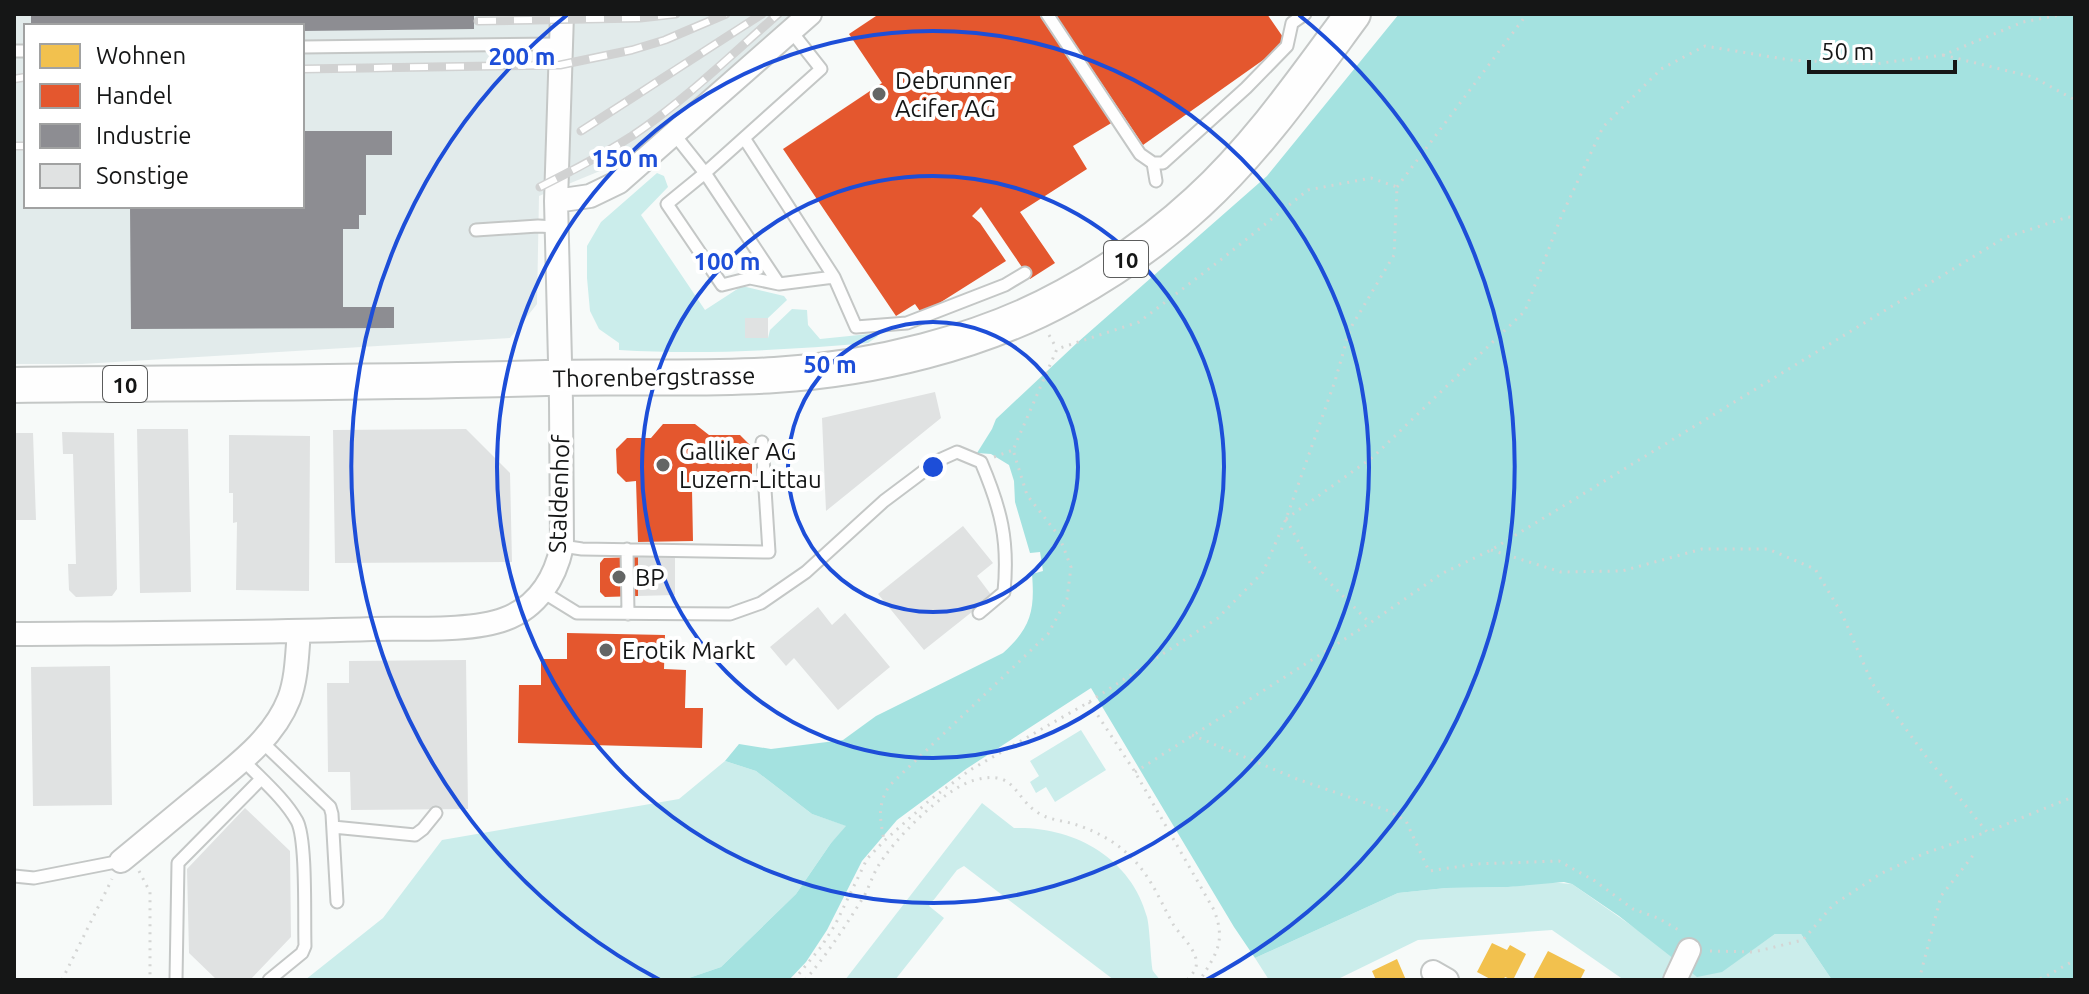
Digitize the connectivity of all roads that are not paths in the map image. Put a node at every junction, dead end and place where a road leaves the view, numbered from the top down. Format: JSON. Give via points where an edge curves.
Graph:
{"nodes":[{"id":1,"x":562,"y":14,"type":"edge"},
{"id":2,"x":810,"y":14,"type":"edge"},
{"id":3,"x":1047,"y":14,"type":"edge"},
{"id":4,"x":1305,"y":14,"type":"edge"},
{"id":5,"x":1353,"y":14,"type":"edge"},
{"id":6,"x":791,"y":31,"type":"junction"},
{"id":7,"x":561,"y":44,"type":"junction"},
{"id":8,"x":304,"y":47,"type":"edge"},
{"id":9,"x":674,"y":134,"type":"junction"},
{"id":10,"x":744,"y":138,"type":"junction"},
{"id":11,"x":1153,"y":163,"type":"junction"},
{"id":12,"x":705,"y":173,"type":"junction"},
{"id":13,"x":1156,"y":181,"type":"dead end"},
{"id":14,"x":556,"y":201,"type":"junction"},
{"id":15,"x":557,"y":227,"type":"junction"},
{"id":16,"x":476,"y":230,"type":"dead end"},
{"id":17,"x":1025,"y":273,"type":"dead end"},
{"id":18,"x":834,"y":277,"type":"junction"},
{"id":19,"x":779,"y":284,"type":"junction"},
{"id":20,"x":560,"y":378,"type":"junction"},
{"id":21,"x":14,"y":385,"type":"edge"},
{"id":22,"x":762,"y":442,"type":"dead end"},
{"id":23,"x":562,"y":546,"type":"junction"},
{"id":24,"x":627,"y":549,"type":"junction"},
{"id":25,"x":543,"y":592,"type":"junction"},
{"id":26,"x":979,"y":613,"type":"dead end"},
{"id":27,"x":628,"y":614,"type":"junction"},
{"id":28,"x":299,"y":631,"type":"junction"},
{"id":29,"x":14,"y":634,"type":"edge"},
{"id":30,"x":261,"y":741,"type":"junction"},
{"id":31,"x":243,"y":760,"type":"junction"},
{"id":32,"x":261,"y":779,"type":"junction"},
{"id":33,"x":436,"y":813,"type":"dead end"},
{"id":34,"x":333,"y":827,"type":"junction"},
{"id":35,"x":126,"y":857,"type":"joint"},
{"id":36,"x":14,"y":876,"type":"edge"},
{"id":37,"x":337,"y":902,"type":"dead end"},
{"id":38,"x":1689,"y":950,"type":"road end"},
{"id":39,"x":176,"y":980,"type":"edge"},
{"id":40,"x":269,"y":980,"type":"edge"},
{"id":41,"x":1675,"y":980,"type":"edge"}],
"edges":[{"from":1,"to":7,"type":"street","name":"Staldenhof"},
{"from":2,"to":6,"type":"street"},
{"from":3,"to":11,"type":"lane","via":[[1138,155]]},
{"from":4,"to":11,"type":"lane","via":[[1292,23],[1287,46],[1246,88],[1163,163]]},
{"from":5,"to":20,"type":"main road","name":"Thorenbergstrasse","number":"10","via":[[1272,122],[1198,202],[1122,262],[1035,311],[926,351],[814,372]]},
{"from":6,"to":9,"type":"street"},
{"from":6,"to":10,"type":"lane","via":[[821,69]]},
{"from":7,"to":8,"type":"lane"},
{"from":7,"to":14,"type":"street","name":"Staldenhof"},
{"from":9,"to":12,"type":"lane"},
{"from":9,"to":14,"type":"street","via":[[610,187]]},
{"from":10,"to":12,"type":"lane"},
{"from":10,"to":18,"type":"lane"},
{"from":11,"to":13,"type":"lane"},
{"from":12,"to":19,"type":"lane"},
{"from":12,"to":19,"type":"lane","via":[[667,204],[682,227],[722,285],[750,278]]},
{"from":14,"to":15,"type":"street","name":"Staldenhof"},
{"from":15,"to":16,"type":"lane"},
{"from":15,"to":20,"type":"street","name":"Staldenhof"},
{"from":17,"to":18,"type":"lane","via":[[907,323],[856,327]]},
{"from":18,"to":19,"type":"lane"},
{"from":20,"to":21,"type":"main road","name":"Thorenbergstrasse","number":"10"},
{"from":20,"to":23,"type":"street","name":"Staldenhof"},
{"from":22,"to":24,"type":"lane","via":[[769,552]]},
{"from":23,"to":24,"type":"lane"},
{"from":23,"to":25,"type":"street","name":"Staldenhof"},
{"from":24,"to":27,"type":"lane"},
{"from":25,"to":27,"type":"lane","via":[[577,613]]},
{"from":25,"to":28,"type":"street","name":"Staldenhof","via":[[520,611],[490,624]]},
{"from":26,"to":27,"type":"lane","via":[[1004,592],[1002,519],[981,462],[957,452],[884,501],[806,572],[761,603],[730,614]]},
{"from":28,"to":29,"type":"street","name":"Staldenhof"},
{"from":28,"to":30,"type":"street","via":[[289,698]]},
{"from":30,"to":31,"type":"street"},
{"from":30,"to":34,"type":"lane","via":[[322,797],[330,807]]},
{"from":31,"to":32,"type":"lane"},
{"from":31,"to":35,"type":"street"},
{"from":32,"to":39,"type":"lane","via":[[178,863]]},
{"from":32,"to":40,"type":"lane","via":[[298,823],[302,840],[305,946]]},
{"from":33,"to":34,"type":"lane","via":[[415,835]]},
{"from":34,"to":37,"type":"lane"},
{"from":35,"to":36,"type":"lane","via":[[34,878]]},
{"from":38,"to":41,"type":"street"}]}
